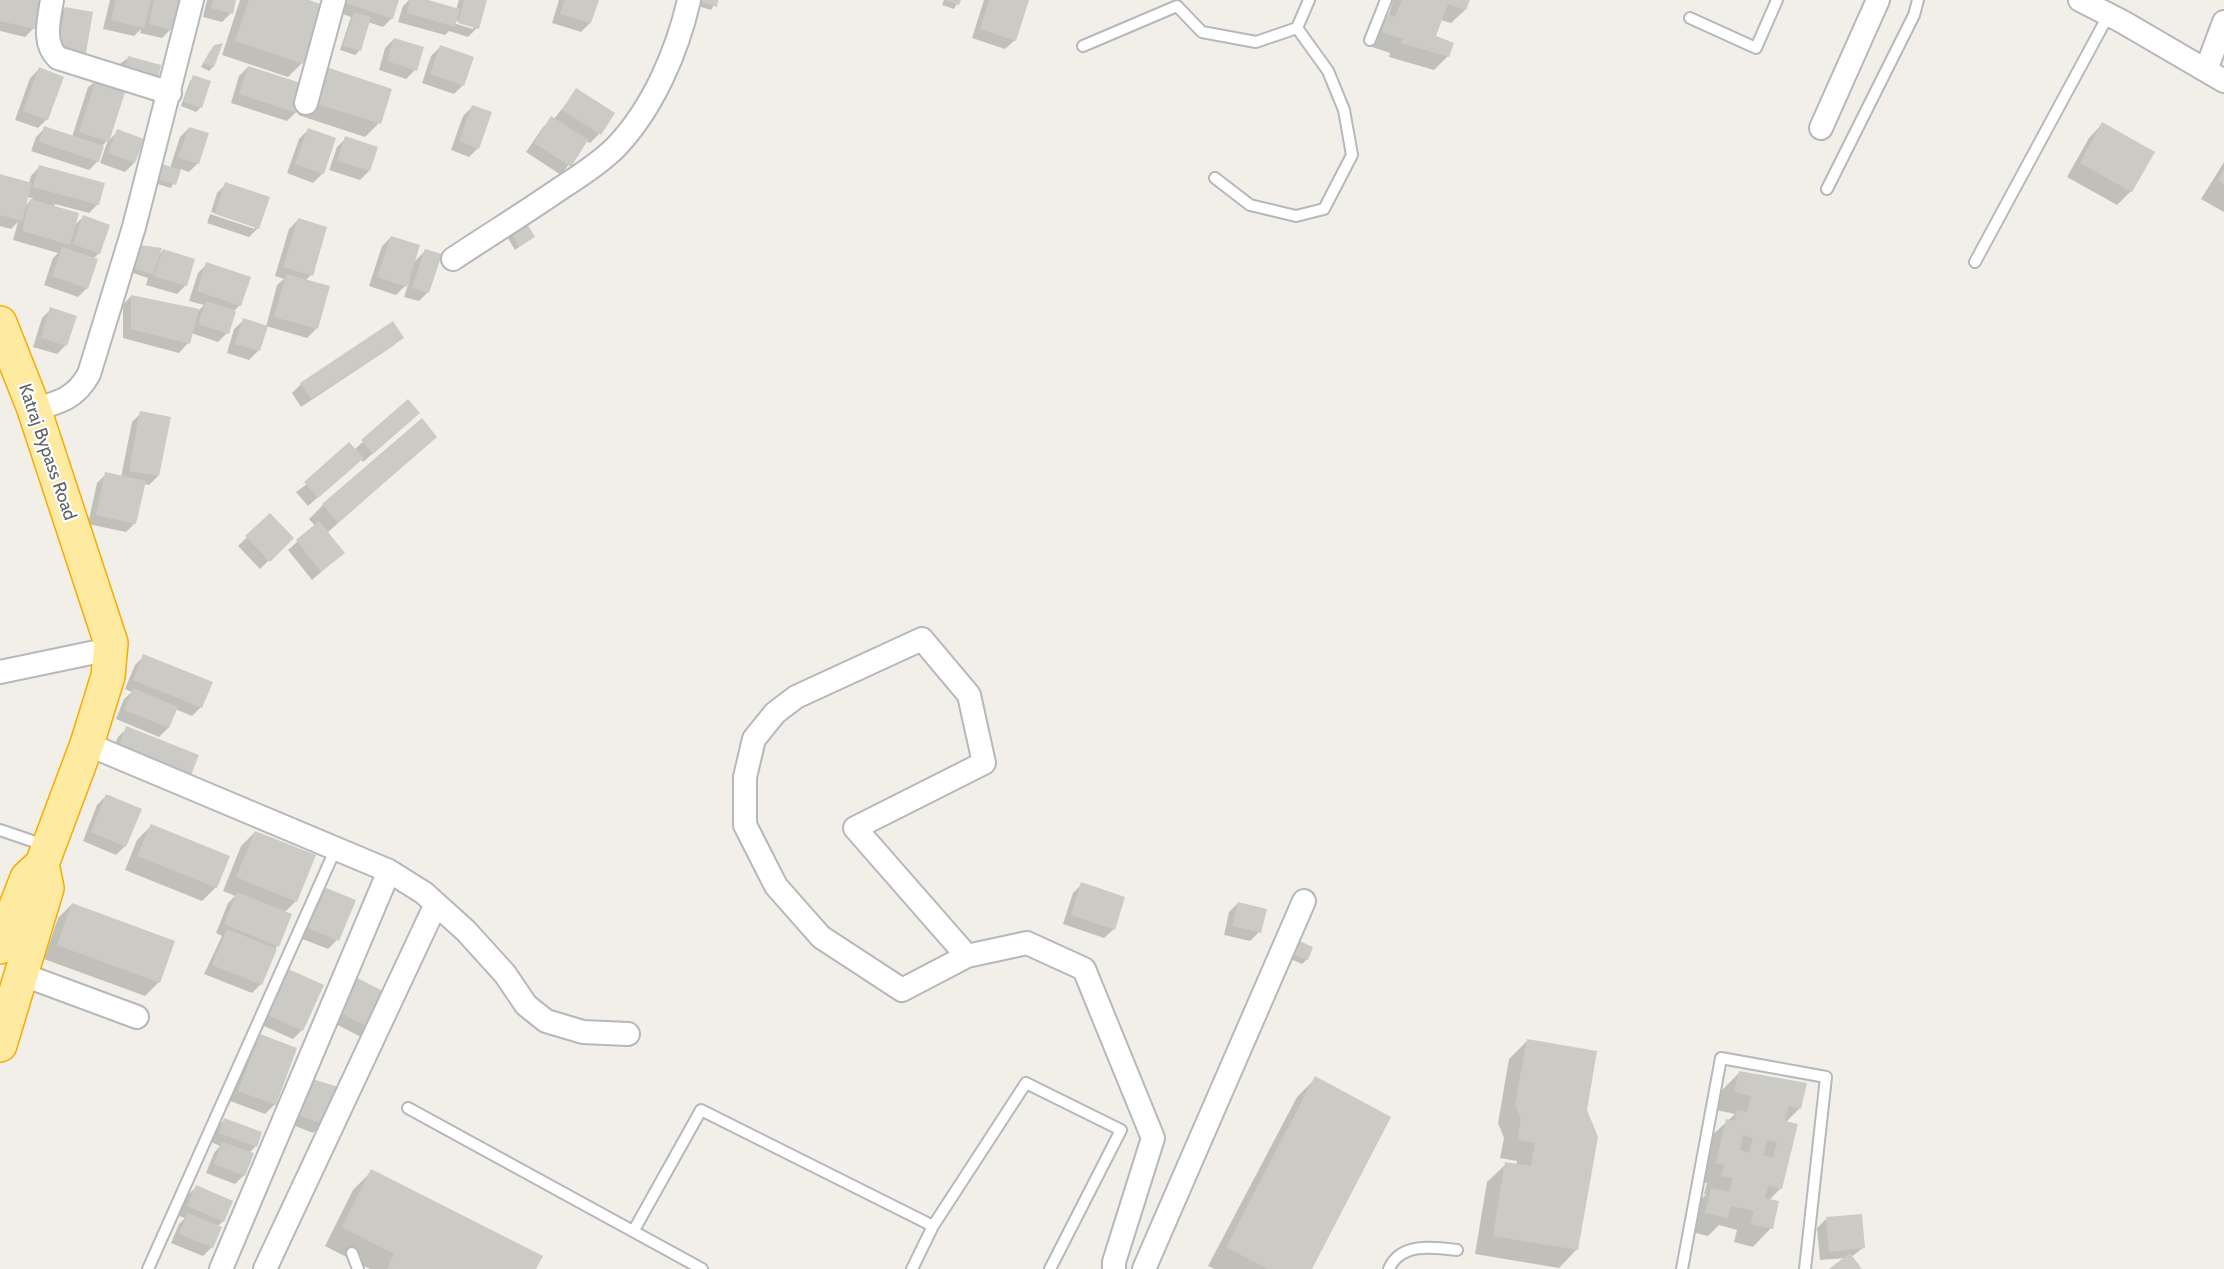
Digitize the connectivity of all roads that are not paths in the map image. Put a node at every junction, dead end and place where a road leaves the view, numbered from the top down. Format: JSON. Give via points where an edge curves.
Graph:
{"nodes":[{"id":1,"x":52,"y":0,"type":"edge"},
{"id":2,"x":192,"y":0,"type":"edge"},
{"id":3,"x":334,"y":0,"type":"edge"},
{"id":4,"x":689,"y":0,"type":"edge"},
{"id":5,"x":1309,"y":0,"type":"edge"},
{"id":6,"x":1386,"y":0,"type":"edge"},
{"id":7,"x":1777,"y":0,"type":"edge"},
{"id":8,"x":1878,"y":0,"type":"edge"},
{"id":9,"x":1918,"y":0,"type":"edge"},
{"id":10,"x":2080,"y":0,"type":"edge"},
{"id":11,"x":2109,"y":14,"type":"junction"},
{"id":12,"x":1690,"y":18,"type":"dead end"},
{"id":13,"x":2224,"y":22,"type":"edge"},
{"id":14,"x":1297,"y":28,"type":"junction"},
{"id":15,"x":1370,"y":40,"type":"dead end"},
{"id":16,"x":1083,"y":46,"type":"dead end"},
{"id":17,"x":2215,"y":75,"type":"edge"},
{"id":18,"x":170,"y":93,"type":"junction"},
{"id":19,"x":306,"y":103,"type":"dead end"},
{"id":20,"x":1821,"y":128,"type":"dead end"},
{"id":21,"x":1215,"y":178,"type":"dead end"},
{"id":22,"x":1827,"y":189,"type":"dead end"},
{"id":23,"x":453,"y":259,"type":"dead end"},
{"id":24,"x":1975,"y":261,"type":"dead end"},
{"id":25,"x":0,"y":323,"type":"edge"},
{"id":26,"x":34,"y":409,"type":"junction"},
{"id":27,"x":107,"y":634,"type":"junction"},
{"id":28,"x":0,"y":672,"type":"edge"},
{"id":29,"x":87,"y":744,"type":"junction"},
{"id":30,"x":0,"y":830,"type":"edge"},
{"id":31,"x":336,"y":848,"type":"junction"},
{"id":32,"x":44,"y":855,"type":"junction"},
{"id":33,"x":389,"y":871,"type":"junction"},
{"id":34,"x":1304,"y":901,"type":"dead end"},
{"id":35,"x":436,"y":904,"type":"junction"},
{"id":36,"x":0,"y":947,"type":"edge"},
{"id":37,"x":967,"y":956,"type":"junction"},
{"id":38,"x":21,"y":974,"type":"junction"},
{"id":39,"x":137,"y":1017,"type":"dead end"},
{"id":40,"x":628,"y":1034,"type":"dead end"},
{"id":41,"x":1,"y":1037,"type":"edge"},
{"id":42,"x":408,"y":1107,"type":"dead end"},
{"id":43,"x":933,"y":1226,"type":"junction"},
{"id":44,"x":634,"y":1230,"type":"junction"},
{"id":45,"x":1457,"y":1250,"type":"dead end"},
{"id":46,"x":352,"y":1253,"type":"dead end"},
{"id":47,"x":148,"y":1269,"type":"edge"},
{"id":48,"x":221,"y":1269,"type":"edge"},
{"id":49,"x":265,"y":1269,"type":"edge"},
{"id":50,"x":358,"y":1269,"type":"edge"},
{"id":51,"x":702,"y":1269,"type":"edge"},
{"id":52,"x":912,"y":1269,"type":"edge"},
{"id":53,"x":1050,"y":1269,"type":"edge"},
{"id":54,"x":1114,"y":1269,"type":"edge"},
{"id":55,"x":1143,"y":1269,"type":"edge"},
{"id":56,"x":1389,"y":1269,"type":"edge"},
{"id":57,"x":1682,"y":1269,"type":"edge"},
{"id":58,"x":1805,"y":1269,"type":"edge"}],
"edges":[{"from":1,"to":18,"type":"street","via":[[47,34],[50,51],[58,58]]},
{"from":2,"to":18,"type":"street"},
{"from":3,"to":19,"type":"street"},
{"from":4,"to":23,"type":"street","via":[[665,70],[648,102],[615,147],[592,167]]},
{"from":5,"to":14,"type":"lane"},
{"from":6,"to":15,"type":"lane"},
{"from":7,"to":12,"type":"lane","via":[[1756,48]]},
{"from":8,"to":20,"type":"street"},
{"from":9,"to":22,"type":"lane"},
{"from":10,"to":11,"type":"street"},
{"from":11,"to":17,"type":"street"},
{"from":11,"to":24,"type":"lane"},
{"from":13,"to":17,"type":"street"},
{"from":14,"to":16,"type":"lane","via":[[1256,42],[1202,32],[1177,6]]},
{"from":14,"to":21,"type":"lane","via":[[1328,71],[1344,110],[1352,155],[1324,209],[1296,216],[1250,205]]},
{"from":18,"to":26,"type":"street","via":[[89,374],[81,388],[60,404]]},
{"from":25,"to":26,"type":"highway","name":"Katraj Bypass Road"},
{"from":26,"to":27,"type":"highway","name":"Katraj Bypass Road"},
{"from":27,"to":28,"type":"street"},
{"from":27,"to":29,"type":"highway","via":[[108,676]]},
{"from":29,"to":31,"type":"street"},
{"from":29,"to":32,"type":"highway"},
{"from":30,"to":32,"type":"lane"},
{"from":31,"to":33,"type":"street"},
{"from":31,"to":47,"type":"lane"},
{"from":32,"to":36,"type":"highway","via":[[27,878]]},
{"from":32,"to":38,"type":"highway","via":[[47,888]]},
{"from":33,"to":35,"type":"street"},
{"from":33,"to":48,"type":"street"},
{"from":34,"to":55,"type":"street"},
{"from":35,"to":40,"type":"street","via":[[505,974],[526,1005],[546,1021],[583,1032]]},
{"from":35,"to":49,"type":"street"},
{"from":37,"to":37,"type":"street","via":[[902,990],[821,937],[776,886],[745,825],[745,777],[754,739],[776,713],[796,697],[922,639],[969,695],[984,763],[855,828]]},
{"from":37,"to":54,"type":"street","via":[[1027,943],[1084,969],[1153,1138]]},
{"from":38,"to":39,"type":"street"},
{"from":38,"to":41,"type":"highway"},
{"from":42,"to":44,"type":"lane"},
{"from":43,"to":44,"type":"lane","via":[[701,1110]]},
{"from":43,"to":52,"type":"lane"},
{"from":43,"to":53,"type":"lane","via":[[1026,1083],[1121,1130]]},
{"from":44,"to":51,"type":"lane"},
{"from":45,"to":56,"type":"lane","via":[[1426,1245],[1407,1251],[1392,1261]]},
{"from":46,"to":50,"type":"lane"},
{"from":57,"to":58,"type":"lane","via":[[1720,1058],[1826,1077]]}]}
